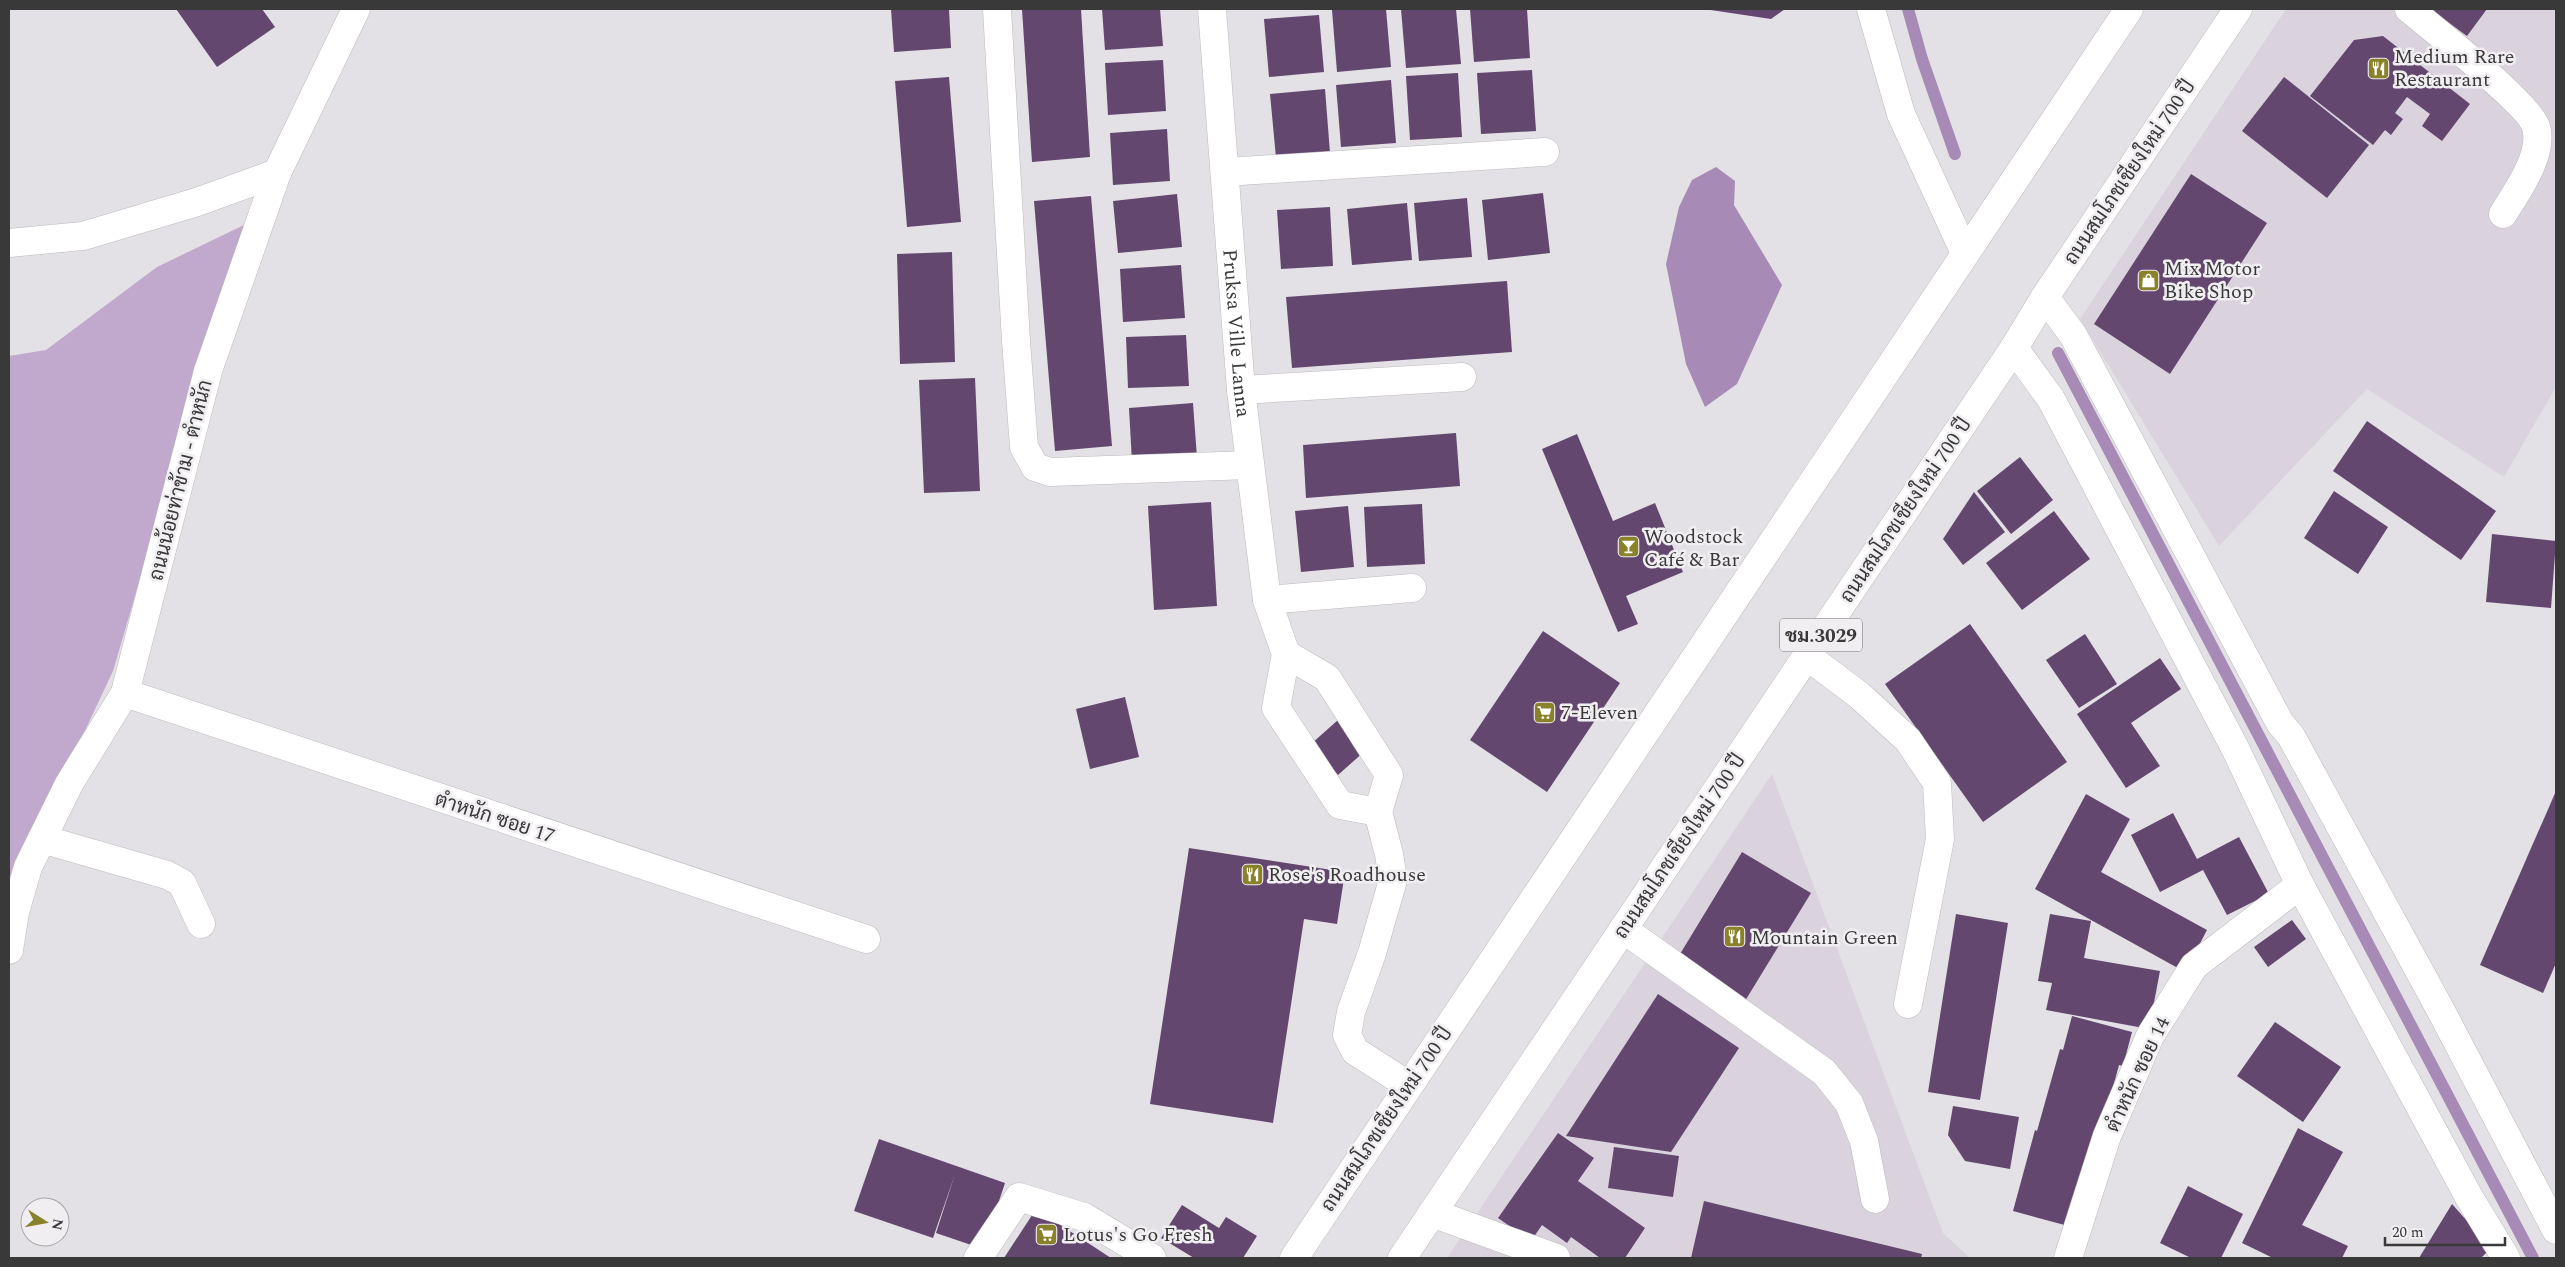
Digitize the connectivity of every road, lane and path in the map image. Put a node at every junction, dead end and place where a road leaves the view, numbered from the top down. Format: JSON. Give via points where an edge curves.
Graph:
{"nodes":[{"id":1,"x":356,"y":9,"type":"edge"},
{"id":2,"x":997,"y":9,"type":"edge"},
{"id":3,"x":1212,"y":9,"type":"edge"},
{"id":4,"x":1871,"y":9,"type":"edge"},
{"id":5,"x":2129,"y":9,"type":"edge"},
{"id":6,"x":2238,"y":9,"type":"edge"},
{"id":7,"x":2409,"y":9,"type":"edge"},
{"id":8,"x":1545,"y":152,"type":"dead end"},
{"id":9,"x":1225,"y":172,"type":"junction"},
{"id":10,"x":277,"y":173,"type":"junction"},
{"id":11,"x":2503,"y":214,"type":"dead end"},
{"id":12,"x":9,"y":243,"type":"edge"},
{"id":13,"x":1965,"y":253,"type":"junction"},
{"id":14,"x":2045,"y":297,"type":"junction"},
{"id":15,"x":2014,"y":348,"type":"junction"},
{"id":16,"x":1462,"y":377,"type":"dead end"},
{"id":17,"x":1241,"y":390,"type":"junction"},
{"id":18,"x":1250,"y":465,"type":"junction"},
{"id":19,"x":1412,"y":588,"type":"dead end"},
{"id":20,"x":1267,"y":600,"type":"junction"},
{"id":21,"x":1286,"y":654,"type":"junction"},
{"id":22,"x":1807,"y":656,"type":"junction"},
{"id":23,"x":125,"y":693,"type":"junction"},
{"id":24,"x":1378,"y":812,"type":"junction"},
{"id":25,"x":42,"y":839,"type":"junction"},
{"id":26,"x":2300,"y":884,"type":"junction"},
{"id":27,"x":201,"y":924,"type":"dead end"},
{"id":28,"x":1623,"y":929,"type":"junction"},
{"id":29,"x":866,"y":939,"type":"dead end"},
{"id":30,"x":9,"y":950,"type":"edge"},
{"id":31,"x":1908,"y":1004,"type":"dead end"},
{"id":32,"x":1408,"y":1085,"type":"junction"},
{"id":33,"x":1875,"y":1200,"type":"dead end"},
{"id":34,"x":1432,"y":1214,"type":"junction"},
{"id":35,"x":2556,"y":1230,"type":"edge"},
{"id":36,"x":2503,"y":1257,"type":"edge"},
{"id":37,"x":978,"y":1258,"type":"edge"},
{"id":38,"x":1152,"y":1258,"type":"edge"},
{"id":39,"x":1294,"y":1258,"type":"edge"},
{"id":40,"x":1402,"y":1258,"type":"edge"},
{"id":41,"x":1556,"y":1258,"type":"edge"},
{"id":42,"x":2068,"y":1258,"type":"edge"}],
"edges":[{"from":1,"to":10,"type":"street","name":"ถนนน้อยท่าข้าม - ตำหนัก"},
{"from":2,"to":18,"type":"street","via":[[1024,447],[1035,467],[1050,472]]},
{"from":3,"to":9,"type":"street","name":"Pruksa Ville Lanna"},
{"from":4,"to":13,"type":"street","via":[[1901,114]]},
{"from":5,"to":13,"type":"street","name":"ถนนสมโภชเชียงใหม่ 700 ปี"},
{"from":6,"to":14,"type":"street","name":"ถนนสมโภชเชียงใหม่ 700 ปี","number":"ชม.3029"},
{"from":7,"to":11,"type":"street","via":[[2526,110],[2536,127],[2535,159]]},
{"from":8,"to":9,"type":"street"},
{"from":9,"to":17,"type":"street","name":"Pruksa Ville Lanna"},
{"from":10,"to":12,"type":"street","via":[[197,202],[83,236]]},
{"from":10,"to":23,"type":"street","name":"ถนนน้อยท่าข้าม - ตำหนัก","via":[[208,371]]},
{"from":13,"to":32,"type":"street","name":"ถนนสมโภชเชียงใหม่ 700 ปี"},
{"from":14,"to":15,"type":"street","name":"ถนนสมโภชเชียงใหม่ 700 ปี","number":"ชม.3029"},
{"from":14,"to":35,"type":"street","via":[[2073,335],[2280,722],[2291,736],[2420,972]]},
{"from":15,"to":22,"type":"street","name":"ถนนสมโภชเชียงใหม่ 700 ปี","number":"ชม.3029"},
{"from":15,"to":26,"type":"street","via":[[2051,399],[2236,750]]},
{"from":16,"to":17,"type":"street"},
{"from":17,"to":18,"type":"street","name":"Pruksa Ville Lanna"},
{"from":18,"to":20,"type":"street","name":"Pruksa Ville Lanna"},
{"from":19,"to":20,"type":"street"},
{"from":20,"to":21,"type":"street","name":"Pruksa Ville Lanna"},
{"from":21,"to":24,"type":"street","via":[[1327,678],[1389,775]]},
{"from":21,"to":24,"type":"street","name":"Pruksa Ville Lanna","via":[[1276,708],[1340,805]]},
{"from":22,"to":28,"type":"street","name":"ถนนสมโภชเชียงใหม่ 700 ปี","number":"ชม.3029"},
{"from":22,"to":31,"type":"street","via":[[1859,695],[1908,740],[1937,783],[1940,839]]},
{"from":23,"to":25,"type":"street","name":"ถนนน้อยท่าข้าม - ตำหนัก","via":[[69,784]]},
{"from":23,"to":29,"type":"street","name":"ตำหนัก ซอย 17"},
{"from":24,"to":32,"type":"street","via":[[1393,880],[1347,1035],[1355,1051]]},
{"from":25,"to":27,"type":"street","via":[[167,875],[182,883]]},
{"from":25,"to":30,"type":"street","name":"ถนนน้อยท่าข้าม - ตำหนัก","via":[[28,867]]},
{"from":26,"to":36,"type":"street"},
{"from":26,"to":42,"type":"street","name":"ตำหนัก ซอย 14","via":[[2194,966],[2155,1028],[2107,1136]]},
{"from":28,"to":33,"type":"street","via":[[1824,1072],[1849,1103],[1864,1140]]},
{"from":28,"to":34,"type":"street","name":"ถนนสมโภชเชียงใหม่ 700 ปี","number":"ชม.3029"},
{"from":32,"to":39,"type":"street","name":"ถนนสมโภชเชียงใหม่ 700 ปี"},
{"from":34,"to":40,"type":"street","name":"ถนนสมโภชเชียงใหม่ 700 ปี","number":"ชม.3029"},
{"from":34,"to":41,"type":"street"},
{"from":37,"to":38,"type":"street","via":[[1019,1197],[1084,1217]]}]}
